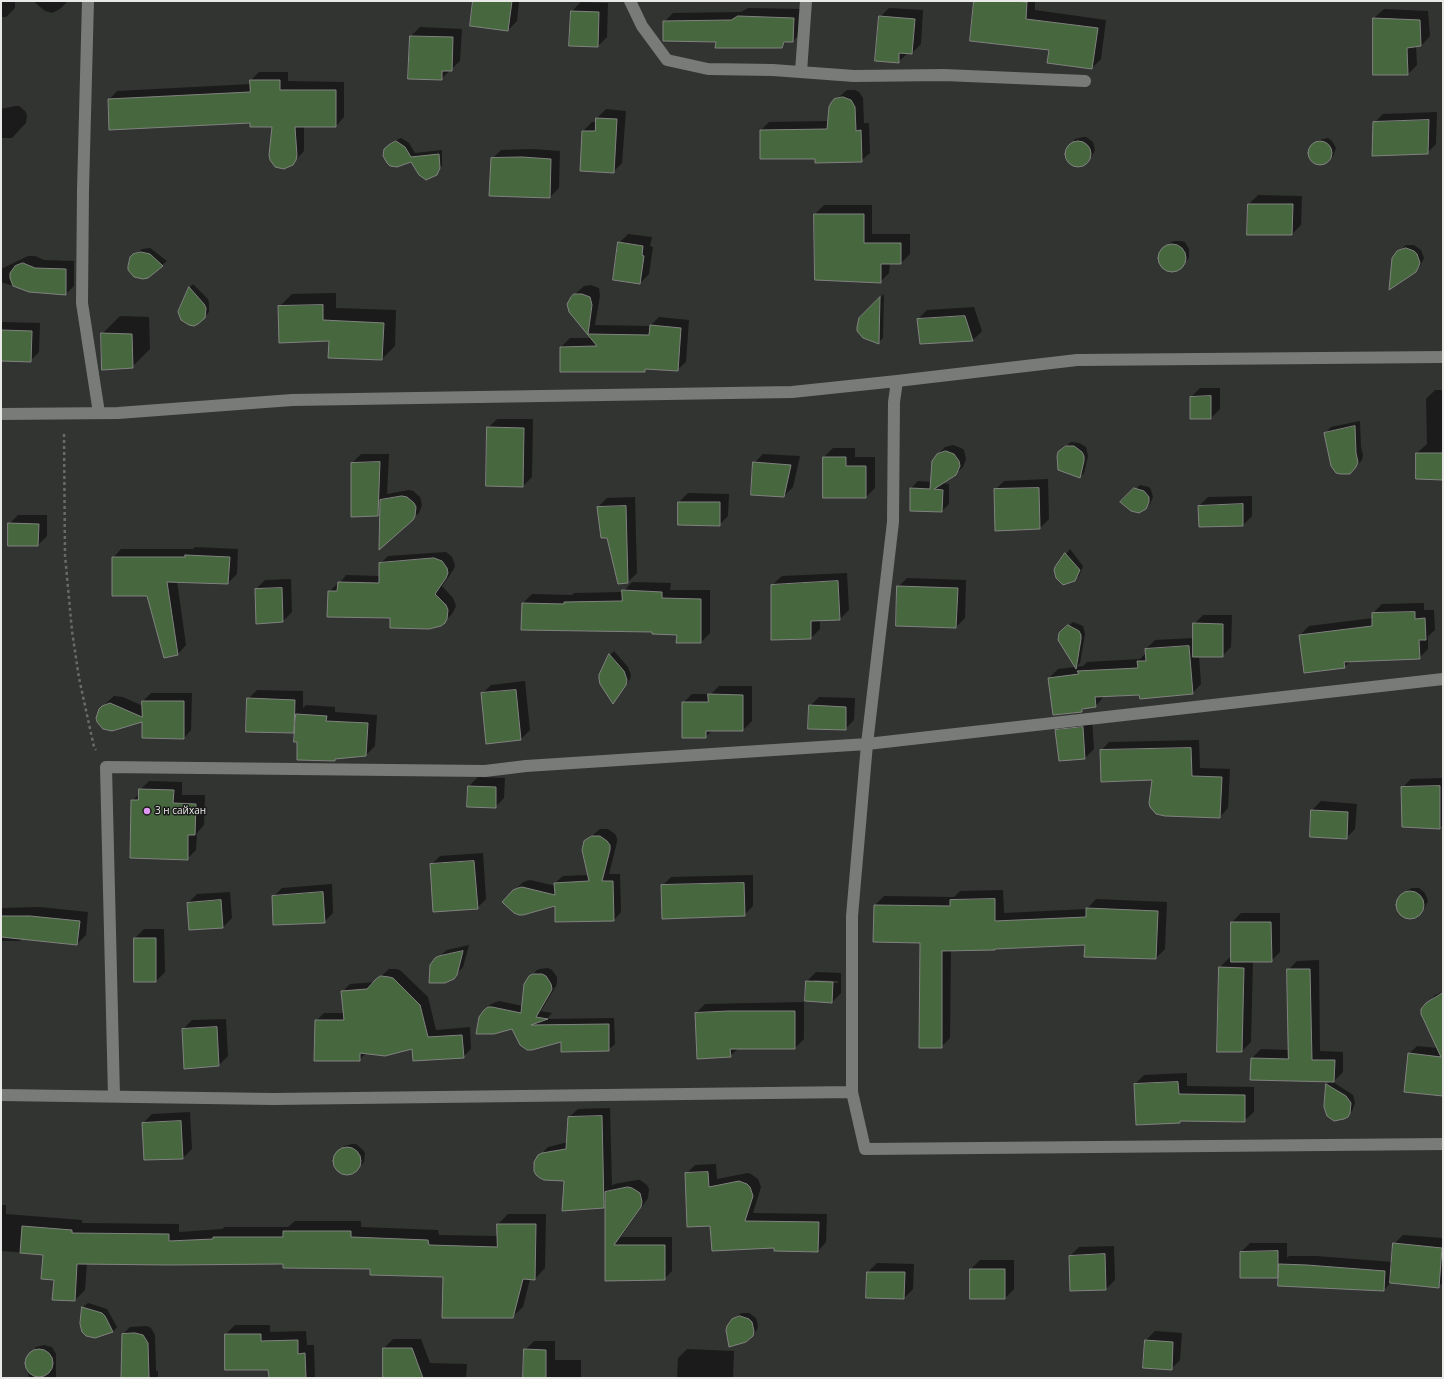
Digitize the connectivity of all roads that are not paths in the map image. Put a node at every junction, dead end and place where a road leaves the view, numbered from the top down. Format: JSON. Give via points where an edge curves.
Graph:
{"nodes":[{"id":1,"x":88,"y":1,"type":"edge"},
{"id":2,"x":630,"y":1,"type":"edge"},
{"id":3,"x":806,"y":1,"type":"edge"},
{"id":4,"x":801,"y":72,"type":"junction"},
{"id":5,"x":1085,"y":81,"type":"dead end"},
{"id":6,"x":1443,"y":357,"type":"edge"},
{"id":7,"x":897,"y":381,"type":"junction"},
{"id":8,"x":99,"y":413,"type":"junction"},
{"id":9,"x":1,"y":414,"type":"edge"},
{"id":10,"x":1443,"y":679,"type":"edge"},
{"id":11,"x":867,"y":744,"type":"junction"},
{"id":12,"x":852,"y":1092,"type":"junction"},
{"id":13,"x":1,"y":1095,"type":"edge"},
{"id":14,"x":114,"y":1096,"type":"junction"},
{"id":15,"x":1443,"y":1144,"type":"edge"}],
"edges":[{"from":1,"to":8,"type":"street","via":[[82,303]]},
{"from":2,"to":4,"type":"street","via":[[642,26],[667,60],[708,69]]},
{"from":3,"to":4,"type":"street"},
{"from":4,"to":5,"type":"street","via":[[854,76],[944,75]]},
{"from":6,"to":7,"type":"street","via":[[1077,360]]},
{"from":7,"to":8,"type":"street","via":[[792,392],[292,400]]},
{"from":7,"to":11,"type":"street","via":[[894,402],[893,522]]},
{"from":8,"to":9,"type":"street"},
{"from":10,"to":11,"type":"street"},
{"from":11,"to":12,"type":"street","via":[[852,916]]},
{"from":11,"to":14,"type":"street","via":[[526,766],[485,771],[106,767]]},
{"from":12,"to":14,"type":"street","via":[[273,1099]]},
{"from":12,"to":15,"type":"street","via":[[865,1149]]},
{"from":13,"to":14,"type":"street"}]}
